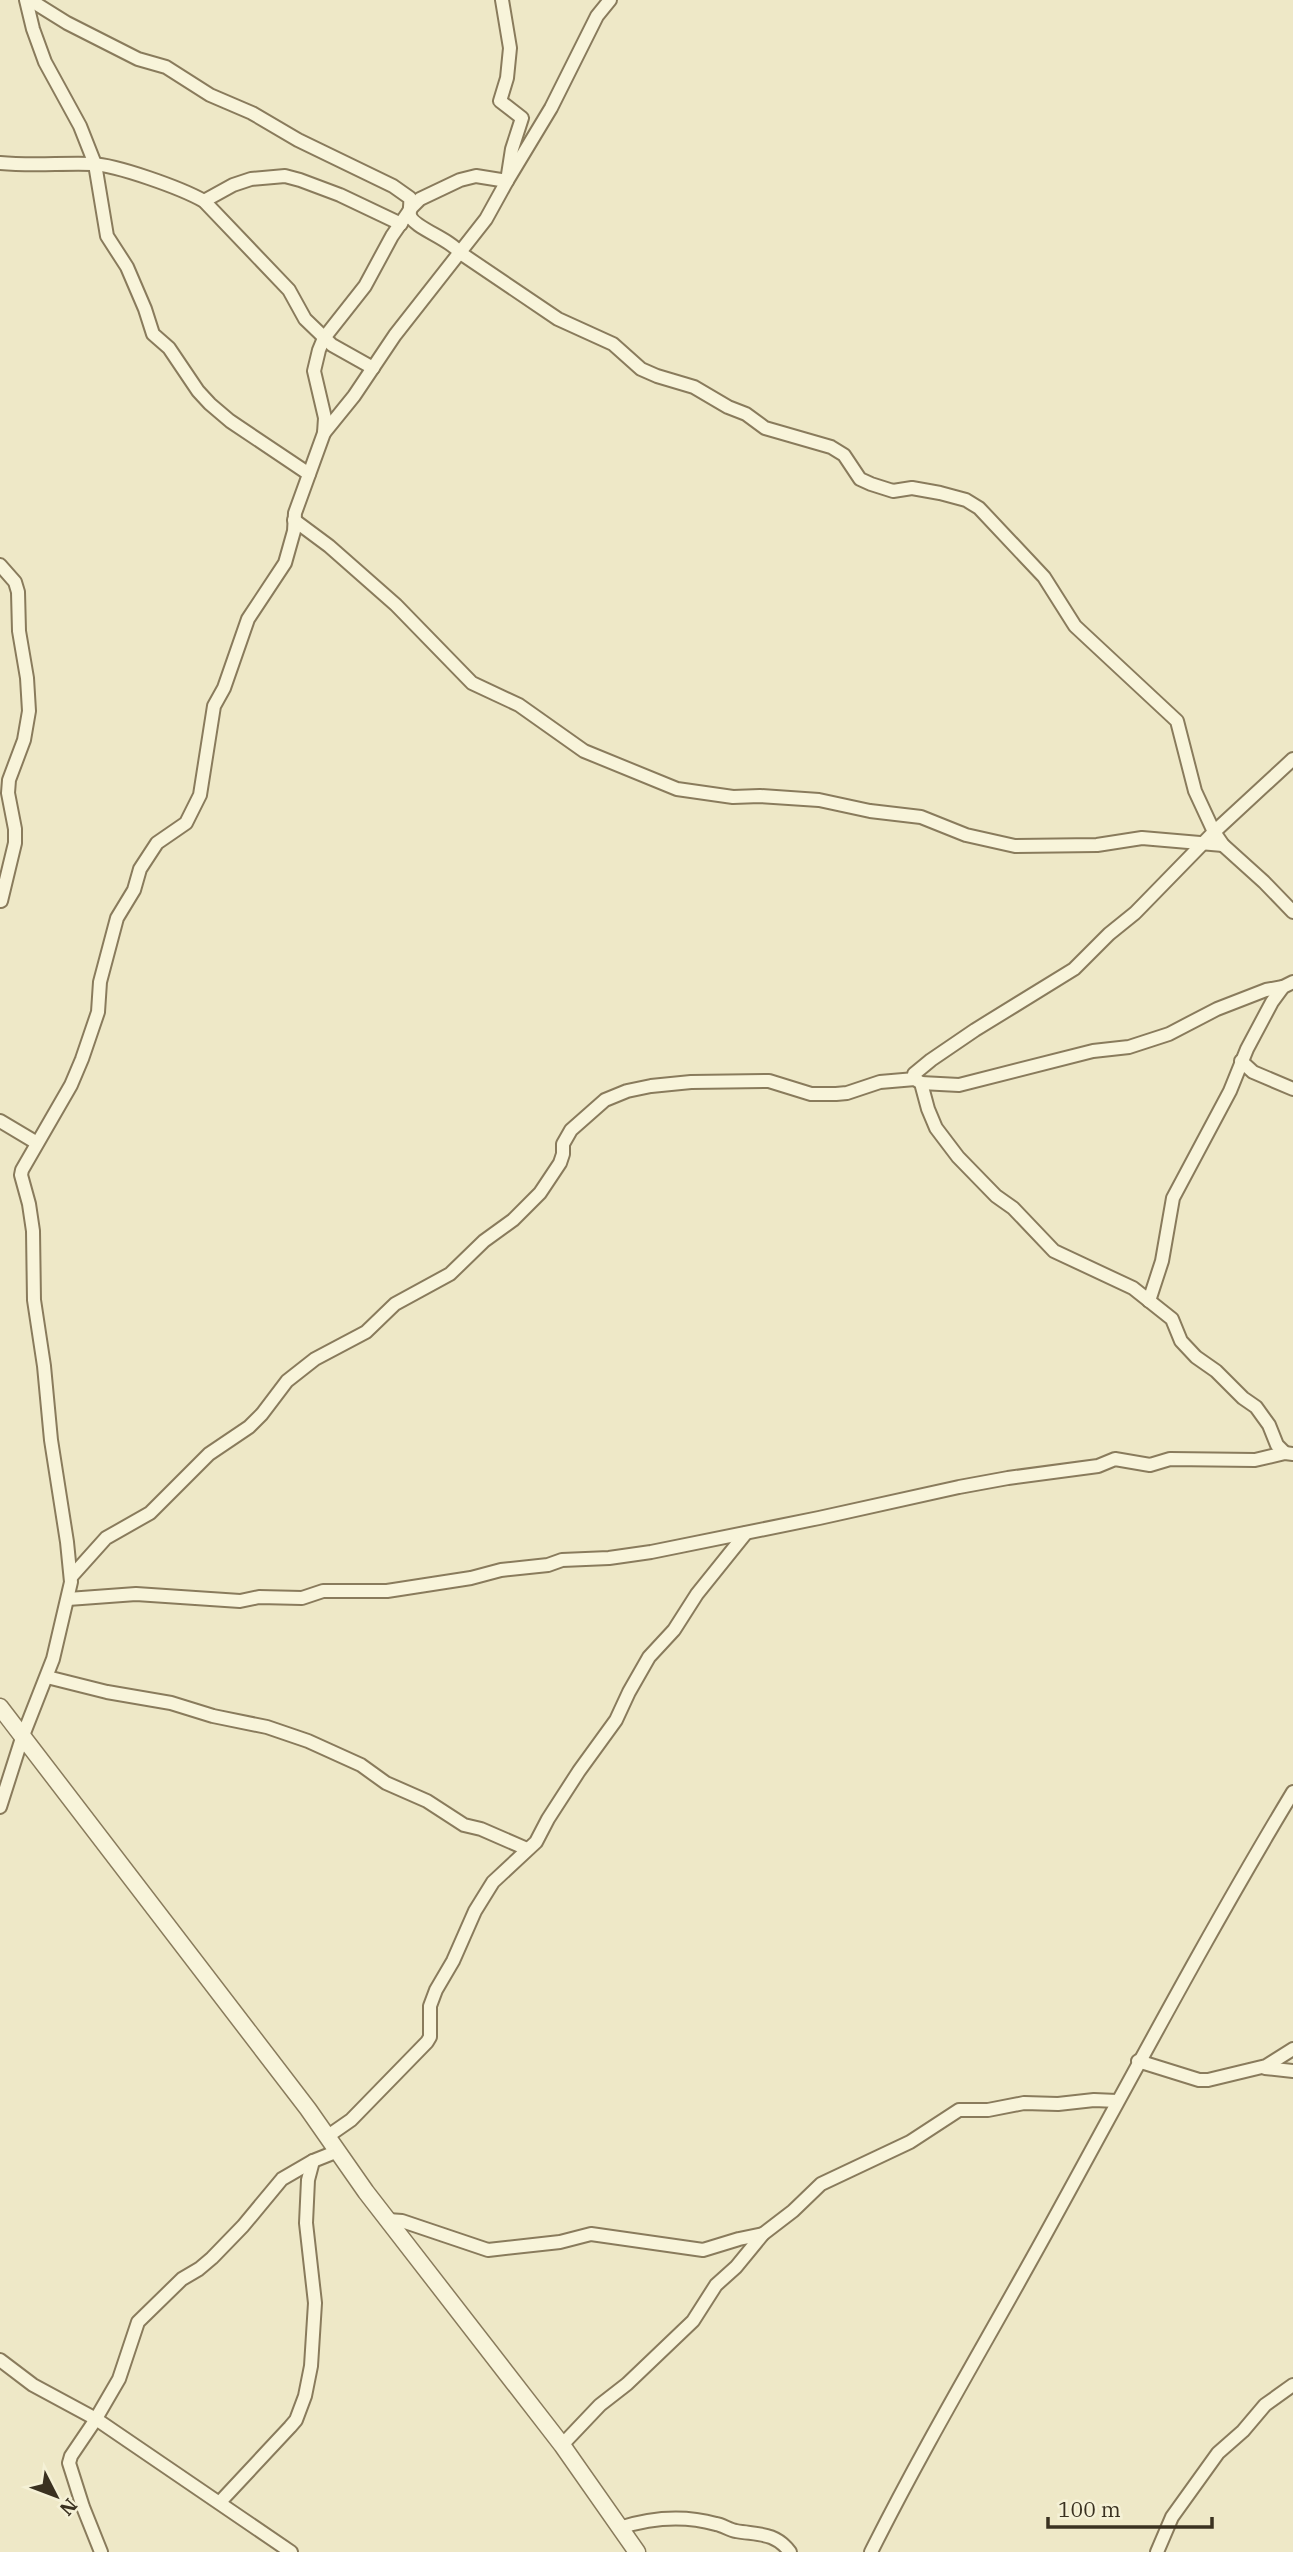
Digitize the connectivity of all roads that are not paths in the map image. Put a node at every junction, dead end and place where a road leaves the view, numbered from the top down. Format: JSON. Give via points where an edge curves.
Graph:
{"nodes":[{"id":1,"x":28,"y":0,"type":"edge"},
{"id":2,"x":502,"y":0,"type":"edge"},
{"id":3,"x":610,"y":0,"type":"edge"},
{"id":4,"x":0,"y":163,"type":"edge"},
{"id":5,"x":95,"y":164,"type":"junction"},
{"id":6,"x":507,"y":181,"type":"junction"},
{"id":7,"x":204,"y":201,"type":"junction"},
{"id":8,"x":411,"y":208,"type":"junction"},
{"id":9,"x":401,"y":224,"type":"junction"},
{"id":10,"x":459,"y":252,"type":"junction"},
{"id":11,"x":324,"y":338,"type":"junction"},
{"id":12,"x":373,"y":368,"type":"junction"},
{"id":13,"x":324,"y":433,"type":"junction"},
{"id":14,"x":309,"y":474,"type":"junction"},
{"id":15,"x":295,"y":520,"type":"junction"},
{"id":16,"x":0,"y":565,"type":"edge"},
{"id":17,"x":1293,"y":759,"type":"edge"},
{"id":18,"x":1214,"y":832,"type":"junction"},
{"id":19,"x":1203,"y":842,"type":"junction"},
{"id":20,"x":1223,"y":845,"type":"junction"},
{"id":21,"x":0,"y":901,"type":"edge"},
{"id":22,"x":0,"y":911,"type":"edge"},
{"id":23,"x":1293,"y":912,"type":"edge"},
{"id":24,"x":1288,"y":984,"type":"edge"},
{"id":25,"x":1240,"y":1068,"type":"junction"},
{"id":26,"x":918,"y":1081,"type":"junction"},
{"id":27,"x":1293,"y":1089,"type":"edge"},
{"id":28,"x":0,"y":1121,"type":"edge"},
{"id":29,"x":37,"y":1143,"type":"junction"},
{"id":30,"x":1149,"y":1301,"type":"junction"},
{"id":31,"x":1289,"y":1454,"type":"edge"},
{"id":32,"x":746,"y":1533,"type":"junction"},
{"id":33,"x":71,"y":1577,"type":"junction"},
{"id":34,"x":68,"y":1599,"type":"junction"},
{"id":35,"x":47,"y":1677,"type":"junction"},
{"id":36,"x":0,"y":1707,"type":"edge"},
{"id":37,"x":22,"y":1738,"type":"junction"},
{"id":38,"x":1293,"y":1792,"type":"edge"},
{"id":39,"x":0,"y":1807,"type":"edge"},
{"id":40,"x":527,"y":1849,"type":"junction"},
{"id":41,"x":1293,"y":2049,"type":"edge"},
{"id":42,"x":1138,"y":2061,"type":"junction"},
{"id":43,"x":1259,"y":2067,"type":"junction"},
{"id":44,"x":1293,"y":2070,"type":"edge"},
{"id":45,"x":1117,"y":2101,"type":"junction"},
{"id":46,"x":328,"y":2136,"type":"junction"},
{"id":47,"x":338,"y":2151,"type":"junction"},
{"id":48,"x":313,"y":2161,"type":"junction"},
{"id":49,"x":388,"y":2220,"type":"junction"},
{"id":50,"x":763,"y":2234,"type":"junction"},
{"id":51,"x":0,"y":2360,"type":"edge"},
{"id":52,"x":1292,"y":2387,"type":"edge"},
{"id":53,"x":96,"y":2419,"type":"junction"},
{"id":54,"x":562,"y":2445,"type":"junction"},
{"id":55,"x":220,"y":2502,"type":"junction"},
{"id":56,"x":619,"y":2528,"type":"junction"},
{"id":57,"x":102,"y":2552,"type":"edge"},
{"id":58,"x":291,"y":2552,"type":"edge"},
{"id":59,"x":637,"y":2552,"type":"edge"},
{"id":60,"x":790,"y":2552,"type":"edge"},
{"id":61,"x":871,"y":2552,"type":"edge"},
{"id":62,"x":1157,"y":2552,"type":"edge"}],
"edges":[{"from":1,"to":5,"type":"street","via":[[45,62],[80,125]]},
{"from":1,"to":8,"type":"street","via":[[92,37],[166,67],[210,95],[393,186],[410,198]]},
{"from":2,"to":6,"type":"street","via":[[510,48],[500,101],[522,118]]},
{"from":3,"to":6,"type":"street"},
{"from":4,"to":5,"type":"street"},
{"from":5,"to":7,"type":"street","via":[[159,182]]},
{"from":5,"to":14,"type":"street","via":[[107,236],[127,267],[153,334],[169,348],[210,404]]},
{"from":6,"to":8,"type":"street","via":[[476,176],[460,180]]},
{"from":6,"to":10,"type":"street","via":[[486,219]]},
{"from":7,"to":9,"type":"street","via":[[251,179],[285,176]]},
{"from":7,"to":11,"type":"street","via":[[289,290],[305,319]]},
{"from":8,"to":9,"type":"street"},
{"from":8,"to":10,"type":"street","via":[[414,221],[448,240]]},
{"from":9,"to":11,"type":"street","via":[[365,286]]},
{"from":10,"to":12,"type":"street"},
{"from":10,"to":18,"type":"street","via":[[558,319],[613,344],[641,369],[694,387],[765,428],[831,447],[844,455],[860,479],[893,491],[912,488],[940,493],[979,508],[1044,576],[1075,626],[1177,721],[1195,791]]},
{"from":11,"to":12,"type":"street"},
{"from":11,"to":13,"type":"street","via":[[314,371]]},
{"from":12,"to":13,"type":"street"},
{"from":13,"to":14,"type":"street"},
{"from":14,"to":15,"type":"street"},
{"from":15,"to":19,"type":"street","via":[[396,605],[472,683],[519,705],[584,751],[667,786],[733,797],[819,800],[921,817],[974,838],[1014,846],[1097,845],[1142,838]]},
{"from":15,"to":29,"type":"street","via":[[285,563],[248,619],[214,706],[200,795],[186,823],[157,843],[147,857],[122,907],[100,982],[98,1012],[82,1059]]},
{"from":16,"to":21,"type":"street","via":[[18,592],[29,711],[9,780],[15,843]]},
{"from":17,"to":18,"type":"street"},
{"from":18,"to":19,"type":"street"},
{"from":18,"to":20,"type":"street"},
{"from":19,"to":20,"type":"street"},
{"from":19,"to":26,"type":"street","via":[[1074,970],[931,1060],[914,1074]]},
{"from":20,"to":23,"type":"street"},
{"from":21,"to":22,"type":"street"},
{"from":24,"to":25,"type":"street","via":[[1272,1002]]},
{"from":24,"to":26,"type":"street","via":[[1129,1047],[1093,1051],[959,1085]]},
{"from":25,"to":27,"type":"street"},
{"from":25,"to":30,"type":"street","via":[[1173,1198],[1162,1261]]},
{"from":26,"to":30,"type":"street","via":[[932,1120],[946,1142],[1045,1243],[1133,1288]]},
{"from":26,"to":33,"type":"street","via":[[880,1082],[836,1094],[811,1094],[769,1080],[691,1082],[651,1086],[605,1100],[571,1130],[560,1163],[540,1193],[513,1220],[450,1274],[395,1304],[366,1332],[315,1359],[287,1381],[249,1427],[209,1454],[150,1513],[106,1538]]},
{"from":28,"to":29,"type":"street"},
{"from":29,"to":33,"type":"street","via":[[21,1175],[33,1231],[34,1300]]},
{"from":30,"to":31,"type":"street","via":[[1172,1319],[1181,1341],[1196,1357],[1256,1407],[1277,1445]]},
{"from":31,"to":32,"type":"street","via":[[1255,1460],[1170,1459],[1150,1465],[1115,1460],[959,1487]]},
{"from":32,"to":34,"type":"street","via":[[651,1552],[562,1560],[387,1591],[323,1591],[302,1598],[240,1601],[136,1594]]},
{"from":32,"to":40,"type":"street","via":[[649,1657],[616,1720]]},
{"from":33,"to":34,"type":"street"},
{"from":34,"to":35,"type":"street"},
{"from":35,"to":37,"type":"street"},
{"from":35,"to":40,"type":"street","via":[[171,1703],[308,1741],[361,1765],[464,1825]]},
{"from":36,"to":37,"type":"street"},
{"from":37,"to":39,"type":"street"},
{"from":37,"to":46,"type":"street"},
{"from":38,"to":42,"type":"street"},
{"from":40,"to":46,"type":"street","via":[[493,1882],[475,1910],[430,2006],[427,2042],[351,2120]]},
{"from":41,"to":43,"type":"street"},
{"from":42,"to":43,"type":"street","via":[[1199,2080]]},
{"from":42,"to":45,"type":"street"},
{"from":43,"to":44,"type":"street"},
{"from":45,"to":50,"type":"street","via":[[958,2110],[910,2143],[821,2184]]},
{"from":45,"to":61,"type":"street"},
{"from":46,"to":47,"type":"street"},
{"from":47,"to":48,"type":"street"},
{"from":47,"to":49,"type":"street"},
{"from":48,"to":53,"type":"street","via":[[282,2179],[212,2258],[182,2279],[138,2322],[119,2379]]},
{"from":48,"to":55,"type":"street","via":[[306,2223],[315,2303],[305,2396],[296,2420]]},
{"from":49,"to":50,"type":"street","via":[[411,2223],[488,2250],[591,2234],[703,2250]]},
{"from":49,"to":54,"type":"street"},
{"from":50,"to":54,"type":"street","via":[[716,2285],[692,2321]]},
{"from":51,"to":53,"type":"street","via":[[33,2385]]},
{"from":52,"to":62,"type":"street","via":[[1265,2405],[1218,2453],[1172,2517]]},
{"from":53,"to":55,"type":"street"},
{"from":53,"to":57,"type":"street","via":[[69,2463]]},
{"from":54,"to":56,"type":"street"},
{"from":55,"to":58,"type":"street"},
{"from":56,"to":59,"type":"street"},
{"from":56,"to":60,"type":"street","via":[[644,2520],[698,2520],[733,2531],[768,2534]]}]}
